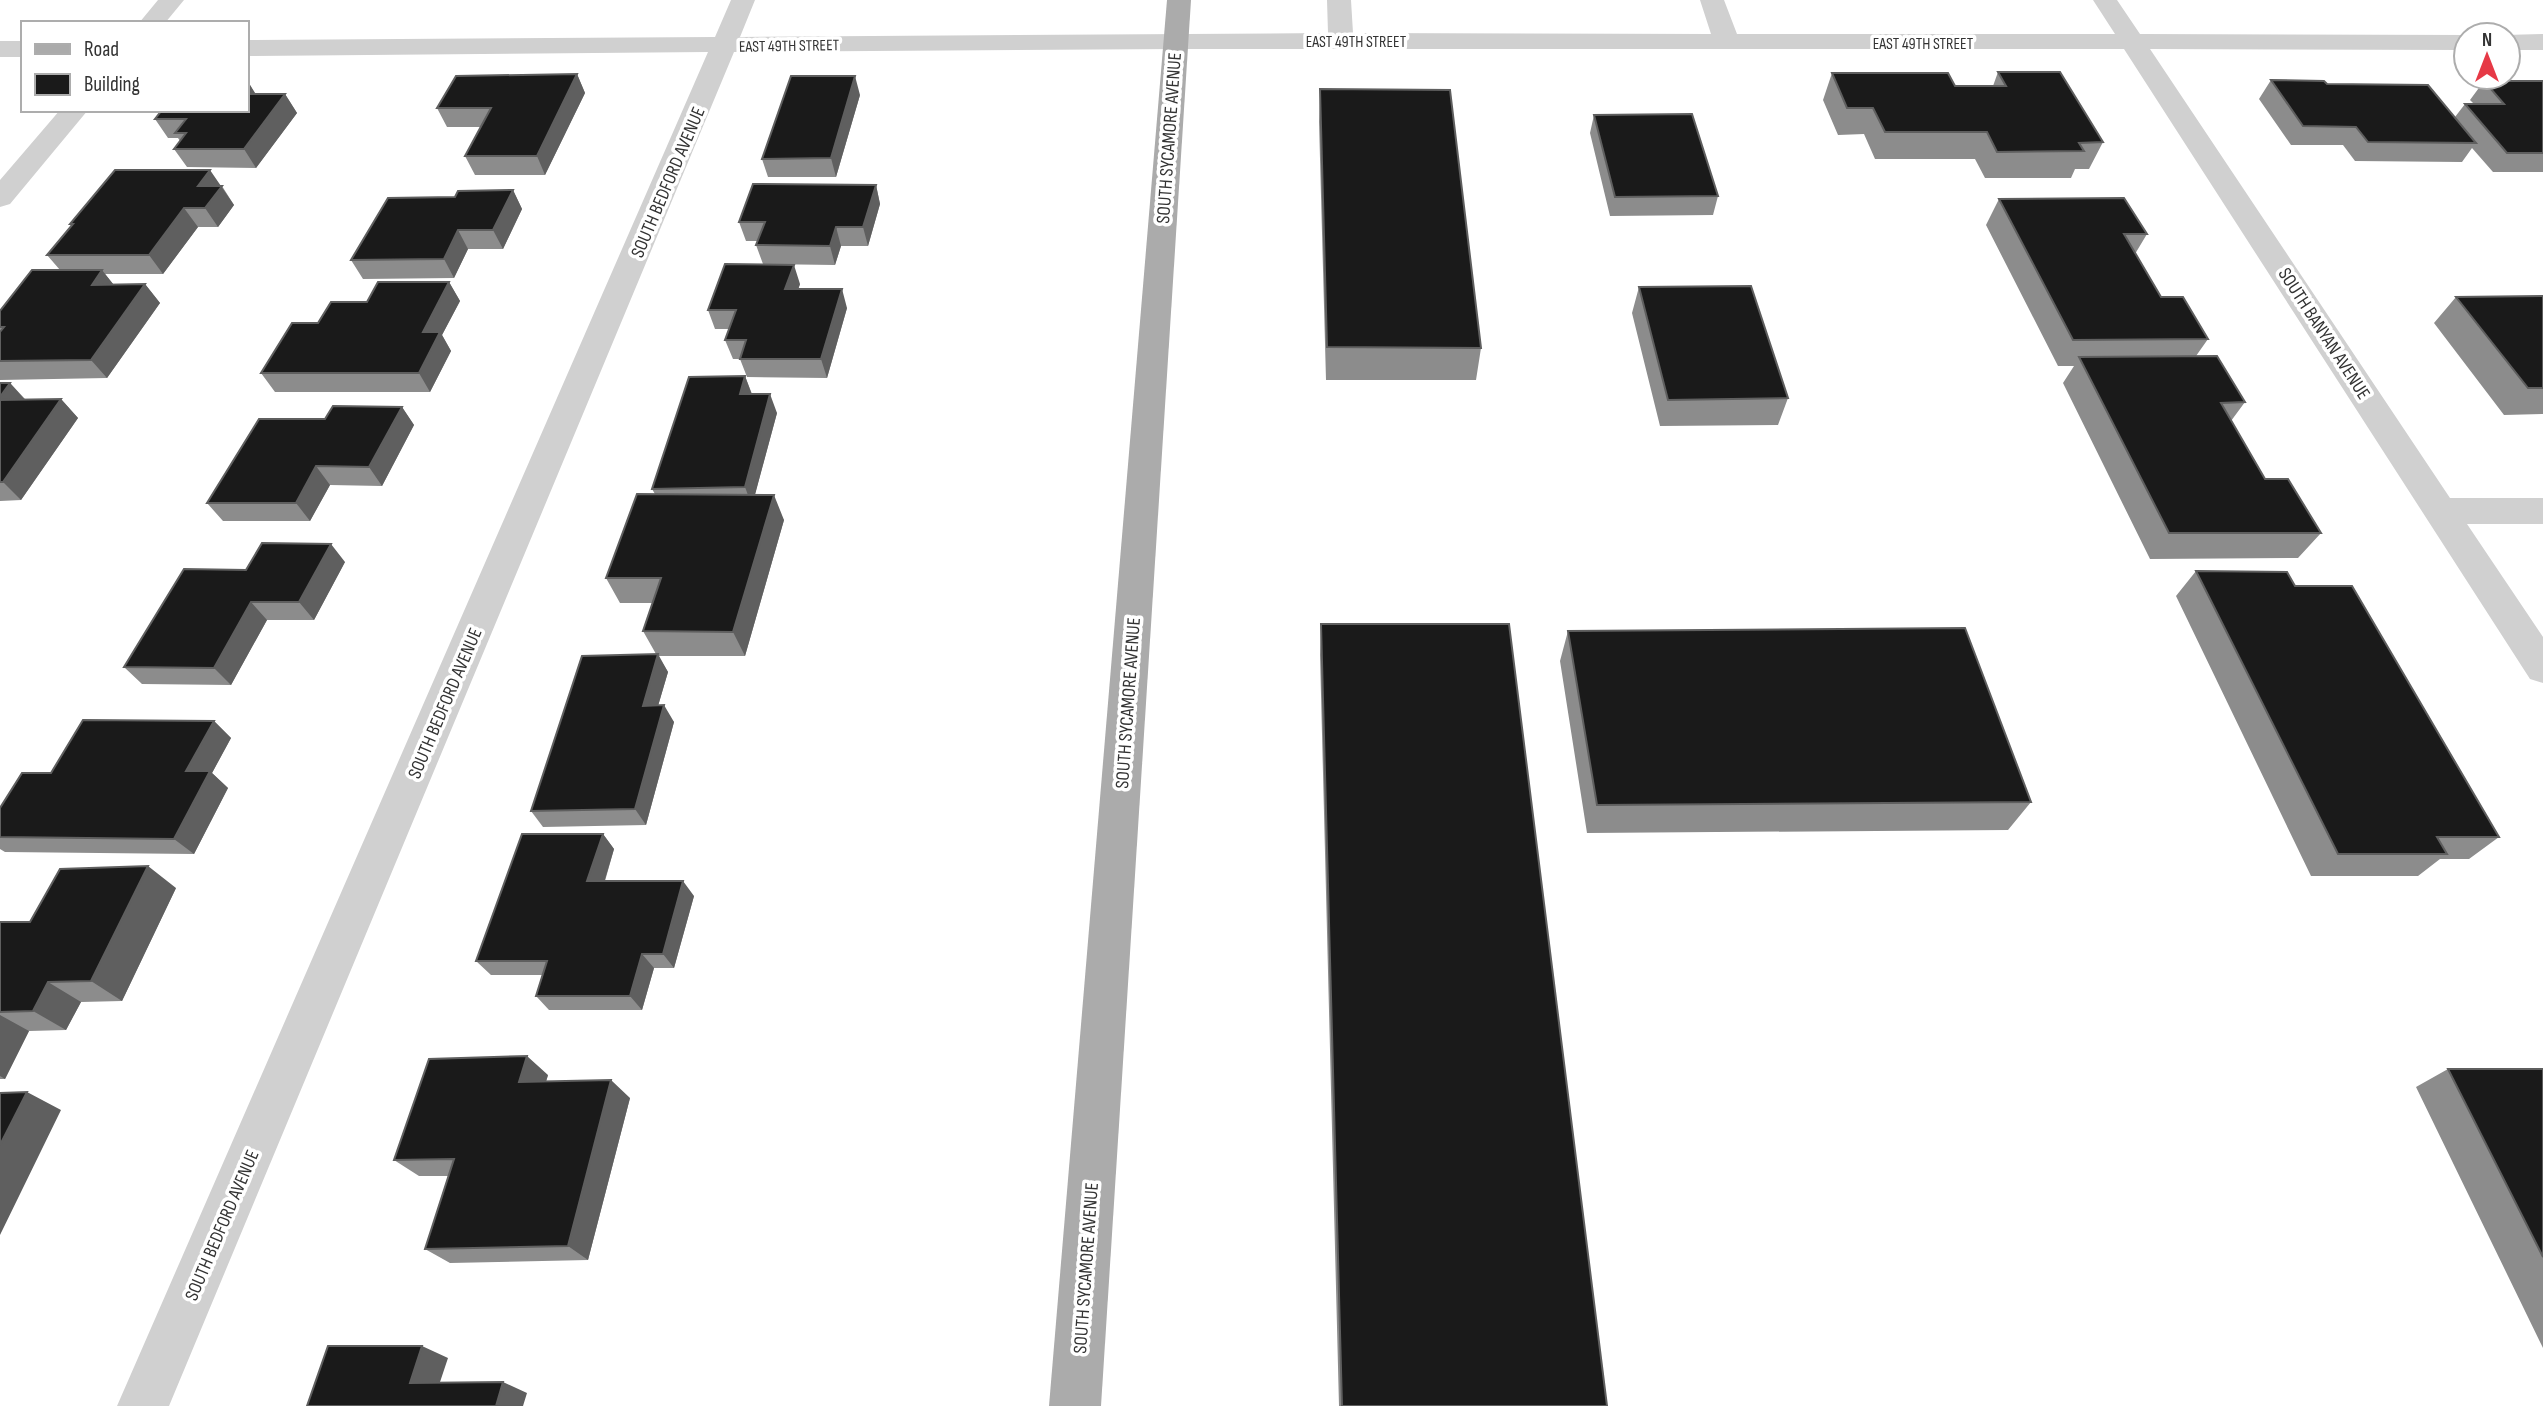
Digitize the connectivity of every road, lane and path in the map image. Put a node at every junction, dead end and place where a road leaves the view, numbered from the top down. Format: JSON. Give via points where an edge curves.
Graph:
{"nodes":[{"id":1,"x":172,"y":0,"type":"edge"},
{"id":2,"x":743,"y":0,"type":"edge"},
{"id":3,"x":1178,"y":0,"type":"edge"},
{"id":4,"x":1339,"y":0,"type":"edge"},
{"id":5,"x":1712,"y":0,"type":"edge"},
{"id":6,"x":2105,"y":0,"type":"edge"},
{"id":7,"x":153,"y":21,"type":"edge"},
{"id":8,"x":1175,"y":41,"type":"junction"},
{"id":9,"x":1341,"y":41,"type":"junction"},
{"id":10,"x":1727,"y":42,"type":"junction"},
{"id":11,"x":2452,"y":42,"type":"edge"},
{"id":12,"x":2522,"y":42,"type":"edge"},
{"id":13,"x":2543,"y":42,"type":"edge"},
{"id":14,"x":2135,"y":43,"type":"junction"},
{"id":15,"x":725,"y":45,"type":"junction"},
{"id":16,"x":248,"y":48,"type":"edge"},
{"id":17,"x":0,"y":49,"type":"edge"},
{"id":18,"x":21,"y":49,"type":"edge"},
{"id":19,"x":73,"y":112,"type":"edge"},
{"id":20,"x":0,"y":198,"type":"edge"},
{"id":21,"x":2440,"y":511,"type":"junction"},
{"id":22,"x":2543,"y":511,"type":"edge"},
{"id":23,"x":2543,"y":668,"type":"edge"},
{"id":24,"x":143,"y":1406,"type":"edge"},
{"id":25,"x":1075,"y":1406,"type":"edge"}],
"edges":[{"from":1,"to":7,"type":"street"},
{"from":2,"to":15,"type":"street","name":"SOUTH BEDFORD AVENUE"},
{"from":3,"to":8,"type":"main road","name":"SOUTH SYCAMORE AVENUE"},
{"from":4,"to":9,"type":"street"},
{"from":5,"to":10,"type":"street"},
{"from":6,"to":14,"type":"street","name":"SOUTH BANYAN AVENUE"},
{"from":8,"to":9,"type":"street","name":"EAST 49TH STREET"},
{"from":8,"to":15,"type":"street","name":"EAST 49TH STREET"},
{"from":8,"to":25,"type":"main road","name":"SOUTH SYCAMORE AVENUE"},
{"from":9,"to":10,"type":"street","name":"EAST 49TH STREET"},
{"from":10,"to":14,"type":"street","name":"EAST 49TH STREET"},
{"from":11,"to":14,"type":"street","name":"EAST 49TH STREET"},
{"from":12,"to":13,"type":"street"},
{"from":14,"to":21,"type":"street","name":"SOUTH BANYAN AVENUE"},
{"from":15,"to":16,"type":"street","name":"EAST 49TH STREET"},
{"from":15,"to":24,"type":"street","name":"SOUTH BEDFORD AVENUE"},
{"from":17,"to":18,"type":"street"},
{"from":19,"to":20,"type":"street"},
{"from":21,"to":22,"type":"street"},
{"from":21,"to":23,"type":"street","name":"SOUTH BANYAN AVENUE"}]}
